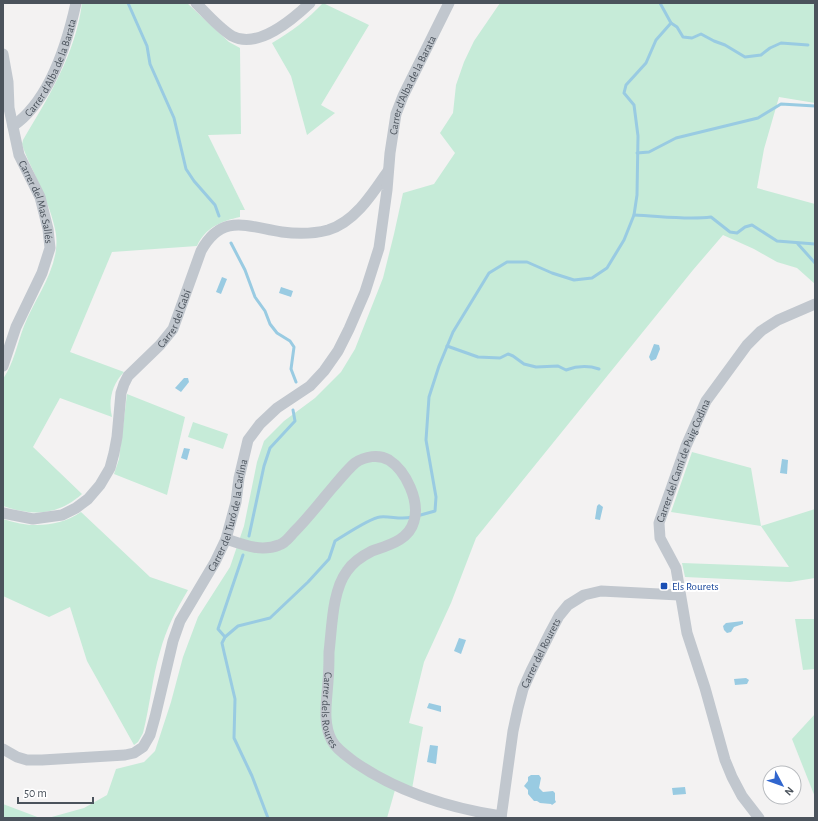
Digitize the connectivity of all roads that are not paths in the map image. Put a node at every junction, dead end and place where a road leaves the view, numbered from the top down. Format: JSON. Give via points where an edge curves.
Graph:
{"nodes":[{"id":1,"x":76,"y":3,"type":"edge"},
{"id":2,"x":196,"y":3,"type":"edge"},
{"id":3,"x":310,"y":3,"type":"edge"},
{"id":4,"x":450,"y":3,"type":"edge"},
{"id":5,"x":3,"y":54,"type":"edge"},
{"id":6,"x":13,"y":126,"type":"junction"},
{"id":7,"x":389,"y":171,"type":"junction"},
{"id":8,"x":815,"y":304,"type":"edge"},
{"id":9,"x":3,"y":366,"type":"edge"},
{"id":10,"x":3,"y":513,"type":"edge"},
{"id":11,"x":226,"y":539,"type":"junction"},
{"id":12,"x":679,"y":595,"type":"junction"},
{"id":13,"x":3,"y":749,"type":"edge"},
{"id":14,"x":501,"y":817,"type":"edge"},
{"id":15,"x":759,"y":818,"type":"edge"}],
"edges":[{"from":1,"to":6,"type":"street","name":"Carrer d'Alba de la Barata","via":[[71,27],[52,76],[32,109]]},
{"from":2,"to":3,"type":"street","via":[[223,29],[241,39],[254,39],[283,26]]},
{"from":4,"to":7,"type":"street","name":"Carrer d'Alba de la Barata","via":[[396,114]]},
{"from":5,"to":6,"type":"street","name":"Carrer del Mas Sallés"},
{"from":6,"to":9,"type":"street","name":"Carrer del Mas Sallés","via":[[19,154],[40,197],[50,248],[42,273],[16,327]]},
{"from":7,"to":10,"type":"street","name":"Carrer del Gabí","via":[[360,208],[338,226],[328,230],[312,233],[281,232],[240,224],[226,227],[212,236],[202,251],[173,329],[128,376],[124,384],[114,453],[110,468],[100,485],[88,499],[62,514],[33,519]]},
{"from":7,"to":11,"type":"street","name":"Carrer del Turó de la Carlina","via":[[379,248],[365,292],[338,351],[324,371],[310,386],[277,408],[248,440]]},
{"from":8,"to":12,"type":"street","name":"Carrer del Camí de Puig Codina","via":[[778,320],[761,331],[747,345],[706,401],[697,420],[659,523],[660,538],[676,568]]},
{"from":11,"to":13,"type":"street","name":"Carrer del Turó de la Carlina","via":[[180,621],[150,735],[143,747],[126,755],[42,760],[27,760]]},
{"from":11,"to":14,"type":"street","name":"Carrer dels Roures","via":[[260,548],[282,544],[356,462],[378,456],[389,460],[398,468],[413,496],[414,521],[399,541],[356,561],[346,572],[338,589],[329,655],[326,712],[329,732],[332,742],[346,756],[399,788],[455,808]]},
{"from":12,"to":14,"type":"street","name":"Carrer del Rourets","via":[[610,591],[591,593],[574,600],[559,616],[523,689],[513,731]]},
{"from":12,"to":15,"type":"street","name":"Carrer del Camí de Puig Codina","via":[[687,633],[725,760],[742,796]]}]}
